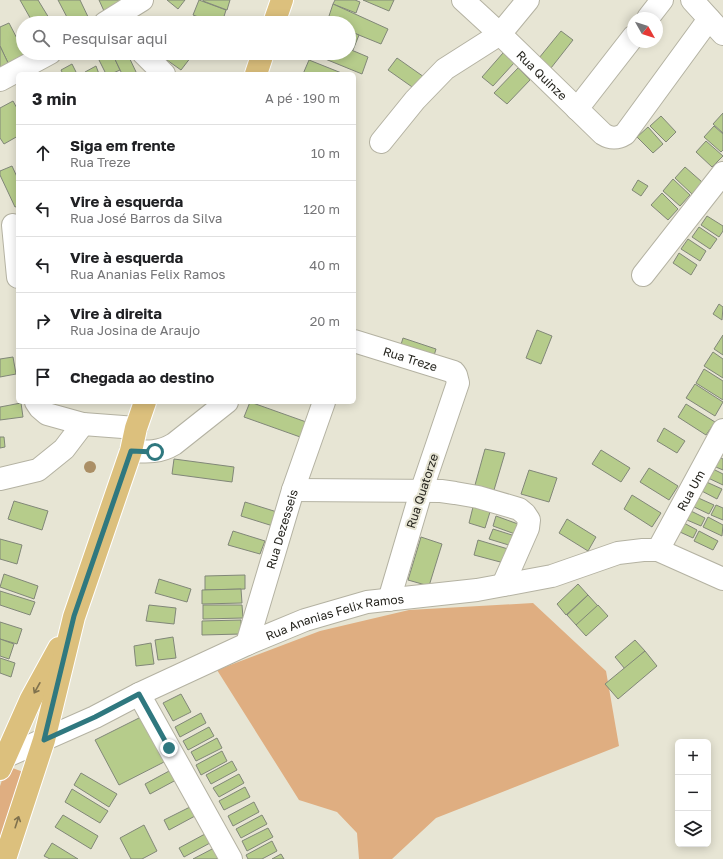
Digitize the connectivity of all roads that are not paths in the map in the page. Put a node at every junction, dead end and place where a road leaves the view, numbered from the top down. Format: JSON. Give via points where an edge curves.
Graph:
{"nodes":[{"id":1,"x":142,"y":0,"type":"edge"},
{"id":2,"x":282,"y":0,"type":"edge"},
{"id":3,"x":463,"y":0,"type":"edge"},
{"id":4,"x":528,"y":0,"type":"edge"},
{"id":5,"x":662,"y":0,"type":"edge"},
{"id":6,"x":692,"y":0,"type":"edge"},
{"id":7,"x":653,"y":12,"type":"edge"},
{"id":8,"x":119,"y":16,"type":"edge"},
{"id":9,"x":276,"y":16,"type":"edge"},
{"id":10,"x":716,"y":27,"type":"edge"},
{"id":11,"x":500,"y":34,"type":"junction"},
{"id":12,"x":627,"y":45,"type":"edge"},
{"id":13,"x":37,"y":60,"type":"edge"},
{"id":14,"x":150,"y":60,"type":"edge"},
{"id":15,"x":261,"y":60,"type":"edge"},
{"id":16,"x":162,"y":72,"type":"edge"},
{"id":17,"x":257,"y":72,"type":"edge"},
{"id":18,"x":0,"y":80,"type":"edge"},
{"id":19,"x":577,"y":109,"type":"junction"},
{"id":20,"x":381,"y":142,"type":"dead end"},
{"id":21,"x":723,"y":173,"type":"edge"},
{"id":22,"x":10,"y":225,"type":"edge"},
{"id":23,"x":16,"y":265,"type":"edge"},
{"id":24,"x":643,"y":275,"type":"dead end"},
{"id":25,"x":356,"y":342,"type":"edge"},
{"id":26,"x":458,"y":383,"type":"joint"},
{"id":27,"x":37,"y":404,"type":"edge"},
{"id":28,"x":144,"y":404,"type":"edge"},
{"id":29,"x":224,"y":404,"type":"edge"},
{"id":30,"x":323,"y":408,"type":"edge"},
{"id":31,"x":83,"y":424,"type":"junction"},
{"id":32,"x":136,"y":428,"type":"junction"},
{"id":33,"x":723,"y":430,"type":"edge"},
{"id":34,"x":131,"y":451,"type":"junction"},
{"id":35,"x":0,"y":479,"type":"edge"},
{"id":36,"x":293,"y":490,"type":"junction"},
{"id":37,"x":421,"y":492,"type":"junction"},
{"id":38,"x":650,"y":550,"type":"junction"},
{"id":39,"x":720,"y":571,"type":"edge"},
{"id":40,"x":503,"y":585,"type":"junction"},
{"id":41,"x":389,"y":600,"type":"junction"},
{"id":42,"x":74,"y":616,"type":"junction"},
{"id":43,"x":247,"y":644,"type":"junction"},
{"id":44,"x":139,"y":694,"type":"junction"},
{"id":45,"x":44,"y":740,"type":"junction"},
{"id":46,"x":2,"y":762,"type":"edge"},
{"id":47,"x":5,"y":859,"type":"edge"},
{"id":48,"x":231,"y":859,"type":"edge"}],
"edges":[{"from":1,"to":8,"type":"street"},
{"from":2,"to":9,"type":"main road"},
{"from":3,"to":11,"type":"street","name":"Rua Quinze"},
{"from":4,"to":11,"type":"street"},
{"from":5,"to":7,"type":"street"},
{"from":6,"to":10,"type":"street"},
{"from":10,"to":19,"type":"street","name":"Rua Quinze","via":[[620,138],[608,138]]},
{"from":11,"to":19,"type":"street","name":"Rua Quinze"},
{"from":11,"to":20,"type":"street","via":[[445,70],[415,100]]},
{"from":12,"to":19,"type":"street"},
{"from":13,"to":18,"type":"street"},
{"from":14,"to":16,"type":"street"},
{"from":15,"to":17,"type":"main road"},
{"from":21,"to":24,"type":"street"},
{"from":22,"to":23,"type":"street"},
{"from":25,"to":26,"type":"street","name":"Rua Treze","via":[[454,372]]},
{"from":26,"to":37,"type":"street","name":"Rua Quatorze"},
{"from":27,"to":31,"type":"street","via":[[47,414]]},
{"from":28,"to":32,"type":"main road"},
{"from":29,"to":34,"type":"street","via":[[166,449],[155,452]]},
{"from":30,"to":36,"type":"street","name":"Rua Dezesseis"},
{"from":31,"to":32,"type":"street"},
{"from":31,"to":35,"type":"street","via":[[64,449],[38,470]]},
{"from":32,"to":34,"type":"main road"},
{"from":33,"to":38,"type":"street","name":"Rua Um"},
{"from":34,"to":42,"type":"main road"},
{"from":36,"to":37,"type":"street"},
{"from":36,"to":43,"type":"street","name":"Rua Dezesseis"},
{"from":37,"to":40,"type":"street","via":[[441,491],[478,497],[519,509],[525,514],[529,520],[528,528]]},
{"from":37,"to":41,"type":"street","name":"Rua Quatorze"},
{"from":38,"to":39,"type":"street"},
{"from":38,"to":40,"type":"street","name":"Rua Ananias Felix Ramos","via":[[618,553],[552,576]]},
{"from":40,"to":41,"type":"street","name":"Rua Ananias Felix Ramos"},
{"from":41,"to":43,"type":"street","name":"Rua Ananias Felix Ramos","via":[[367,602],[305,620]]},
{"from":42,"to":45,"type":"main road"},
{"from":42,"to":46,"type":"main road","one_way":true},
{"from":43,"to":44,"type":"street","name":"Rua Ananias Felix Ramos"},
{"from":44,"to":45,"type":"street","name":"Rua Ananias Felix Ramos"},
{"from":44,"to":48,"type":"street"},
{"from":45,"to":46,"type":"street","name":"Rua Ananias Felix Ramos"},
{"from":47,"to":45,"type":"main road","one_way":true}]}
